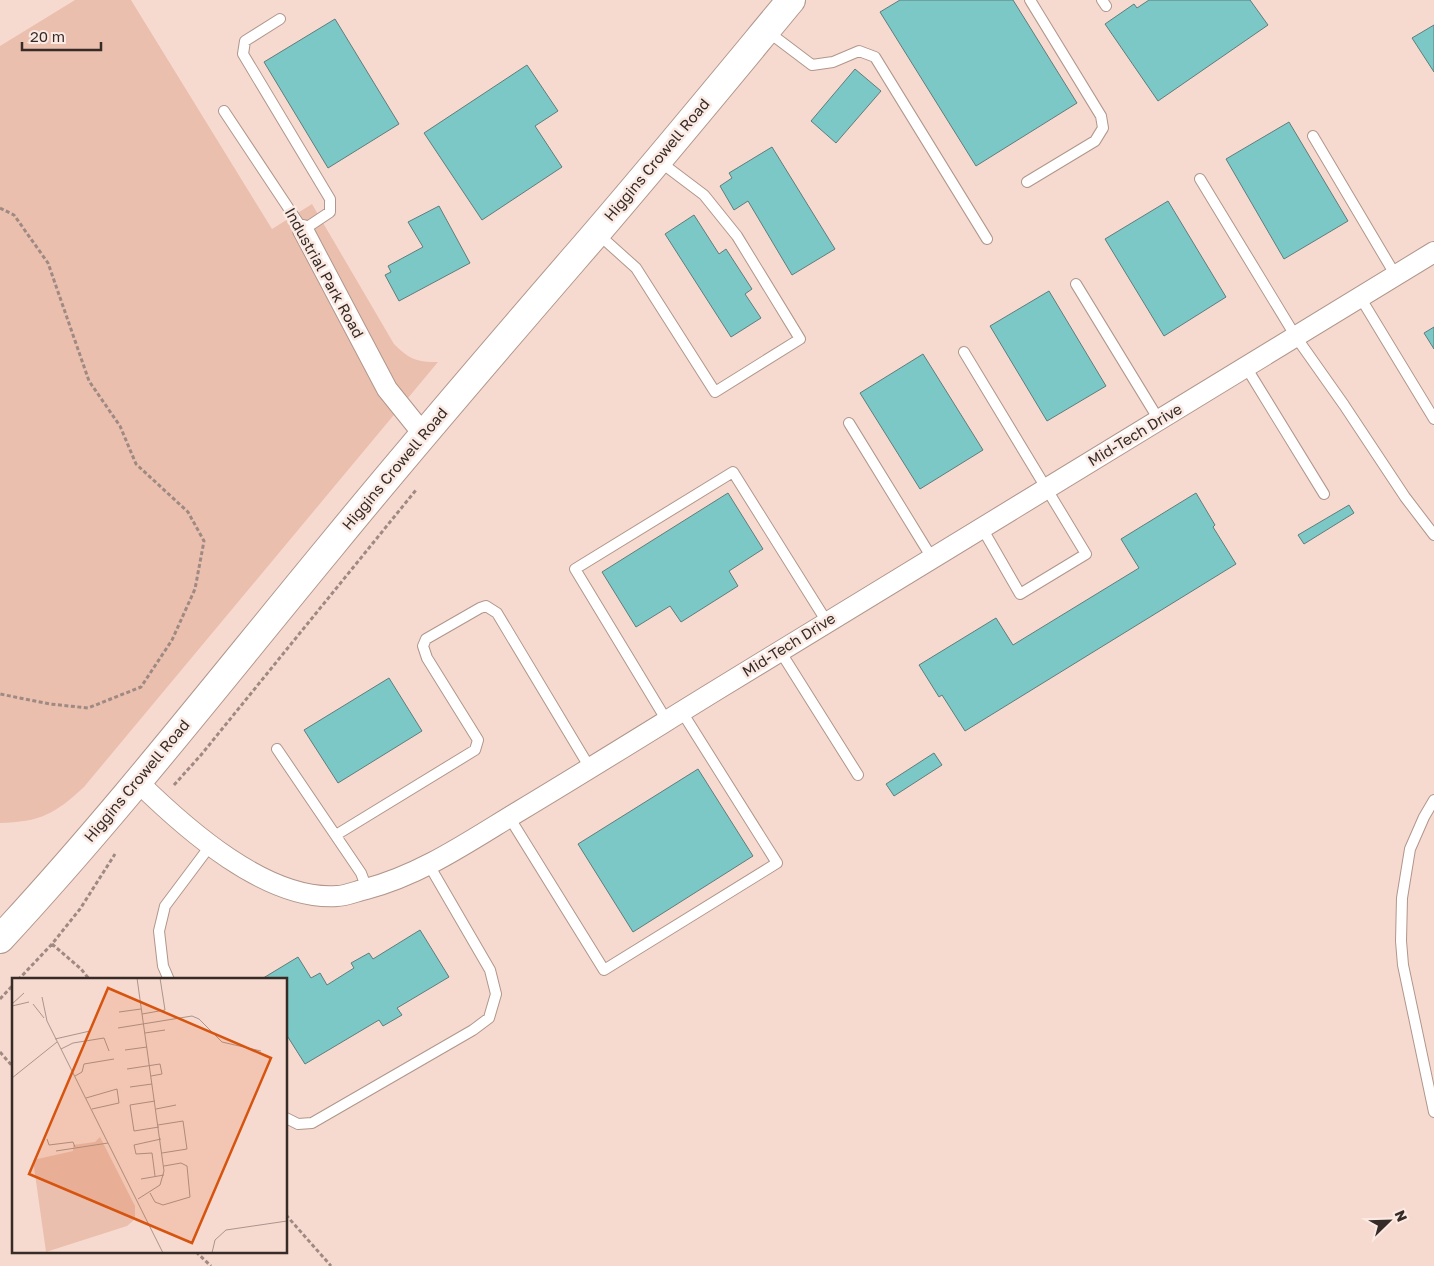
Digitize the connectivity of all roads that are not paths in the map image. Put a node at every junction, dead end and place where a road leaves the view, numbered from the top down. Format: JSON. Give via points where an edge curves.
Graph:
{"nodes":[{"id":1,"x":791,"y":0,"type":"edge"},
{"id":2,"x":1030,"y":0,"type":"edge"},
{"id":3,"x":280,"y":19,"type":"dead end"},
{"id":4,"x":766,"y":30,"type":"junction"},
{"id":5,"x":224,"y":110,"type":"dead end"},
{"id":6,"x":1313,"y":136,"type":"dead end"},
{"id":7,"x":657,"y":160,"type":"junction"},
{"id":8,"x":1200,"y":179,"type":"dead end"},
{"id":9,"x":1027,"y":182,"type":"dead end"},
{"id":10,"x":303,"y":230,"type":"junction"},
{"id":11,"x":597,"y":232,"type":"junction"},
{"id":12,"x":987,"y":239,"type":"dead end"},
{"id":13,"x":1434,"y":252,"type":"edge"},
{"id":14,"x":1396,"y":276,"type":"junction"},
{"id":15,"x":1076,"y":284,"type":"dead end"},
{"id":16,"x":1360,"y":297,"type":"junction"},
{"id":17,"x":1296,"y":337,"type":"junction"},
{"id":18,"x":964,"y":352,"type":"dead end"},
{"id":19,"x":1246,"y":367,"type":"junction"},
{"id":20,"x":1159,"y":420,"type":"junction"},
{"id":21,"x":1434,"y":420,"type":"edge"},
{"id":22,"x":849,"y":423,"type":"dead end"},
{"id":23,"x":424,"y":435,"type":"junction"},
{"id":24,"x":1046,"y":488,"type":"junction"},
{"id":25,"x":1324,"y":494,"type":"dead end"},
{"id":26,"x":982,"y":528,"type":"junction"},
{"id":27,"x":1434,"y":535,"type":"edge"},
{"id":28,"x":932,"y":558,"type":"junction"},
{"id":29,"x":827,"y":622,"type":"junction"},
{"id":30,"x":780,"y":651,"type":"junction"},
{"id":31,"x":675,"y":716,"type":"junction"},
{"id":32,"x":277,"y":749,"type":"dead end"},
{"id":33,"x":590,"y":768,"type":"junction"},
{"id":34,"x":858,"y":775,"type":"dead end"},
{"id":35,"x":138,"y":782,"type":"junction"},
{"id":36,"x":1434,"y":800,"type":"edge"},
{"id":37,"x":509,"y":817,"type":"junction"},
{"id":38,"x":336,"y":835,"type":"junction"},
{"id":39,"x":210,"y":846,"type":"junction"},
{"id":40,"x":428,"y":865,"type":"junction"},
{"id":41,"x":366,"y":889,"type":"junction"},
{"id":42,"x":0,"y":939,"type":"edge"},
{"id":43,"x":168,"y":978,"type":"edge"},
{"id":44,"x":1434,"y":1112,"type":"edge"},
{"id":45,"x":288,"y":1119,"type":"edge"}],
"edges":[{"from":1,"to":4,"type":"main road","name":"Higgins Crowell Road"},
{"from":2,"to":9,"type":"lane","via":[[1102,116],[1103,128],[1095,141]]},
{"from":3,"to":10,"type":"lane","via":[[245,41],[243,54],[330,199],[330,212]]},
{"from":4,"to":7,"type":"main road","name":"Higgins Crowell Road"},
{"from":4,"to":12,"type":"lane","via":[[812,65],[833,62],[859,51],[874,57]]},
{"from":5,"to":10,"type":"lane","name":"Industrial Park Road"},
{"from":6,"to":14,"type":"lane"},
{"from":7,"to":11,"type":"main road","name":"Higgins Crowell Road"},
{"from":7,"to":11,"type":"lane","via":[[704,194],[736,236],[800,338],[715,392],[636,268]]},
{"from":8,"to":17,"type":"lane"},
{"from":10,"to":23,"type":"street","name":"Industrial Park Road","via":[[387,388]]},
{"from":11,"to":23,"type":"main road","name":"Higgins Crowell Road"},
{"from":13,"to":14,"type":"street","name":"Mid-Tech Drive"},
{"from":14,"to":16,"type":"street","name":"Mid-Tech Drive"},
{"from":15,"to":20,"type":"lane"},
{"from":16,"to":17,"type":"street","name":"Mid-Tech Drive"},
{"from":16,"to":21,"type":"lane"},
{"from":17,"to":19,"type":"street","name":"Mid-Tech Drive"},
{"from":17,"to":27,"type":"lane"},
{"from":18,"to":24,"type":"lane"},
{"from":19,"to":20,"type":"street","name":"Mid-Tech Drive"},
{"from":19,"to":25,"type":"lane"},
{"from":20,"to":24,"type":"street","name":"Mid-Tech Drive"},
{"from":22,"to":28,"type":"lane"},
{"from":23,"to":35,"type":"main road","name":"Higgins Crowell Road"},
{"from":24,"to":26,"type":"street","name":"Mid-Tech Drive"},
{"from":24,"to":26,"type":"lane","via":[[1086,554],[1020,594]]},
{"from":26,"to":28,"type":"street","name":"Mid-Tech Drive"},
{"from":28,"to":29,"type":"street","name":"Mid-Tech Drive"},
{"from":29,"to":30,"type":"street","name":"Mid-Tech Drive"},
{"from":29,"to":31,"type":"lane","via":[[733,472],[575,569]]},
{"from":30,"to":31,"type":"street","name":"Mid-Tech Drive"},
{"from":30,"to":34,"type":"lane"},
{"from":31,"to":33,"type":"street","name":"Mid-Tech Drive"},
{"from":31,"to":37,"type":"lane","via":[[777,863],[604,970]]},
{"from":32,"to":38,"type":"lane"},
{"from":33,"to":37,"type":"street","name":"Mid-Tech Drive"},
{"from":33,"to":38,"type":"lane","via":[[497,613],[486,606],[426,639],[422,646],[478,740],[475,750]]},
{"from":35,"to":39,"type":"street","name":"Mid-Tech Drive"},
{"from":35,"to":42,"type":"main road","name":"Higgins Crowell Road"},
{"from":36,"to":44,"type":"lane","via":[[1410,849],[1402,898],[1401,941],[1403,965]]},
{"from":37,"to":40,"type":"street","name":"Mid-Tech Drive"},
{"from":38,"to":41,"type":"lane","via":[[361,873]]},
{"from":39,"to":41,"type":"street","name":"Mid-Tech Drive","via":[[255,874],[291,889],[338,896]]},
{"from":39,"to":43,"type":"lane","via":[[165,906],[159,931],[163,966]]},
{"from":40,"to":41,"type":"street","name":"Mid-Tech Drive","via":[[392,882]]},
{"from":40,"to":45,"type":"lane","via":[[490,970],[496,994],[489,1018],[312,1123],[298,1124]]}]}
